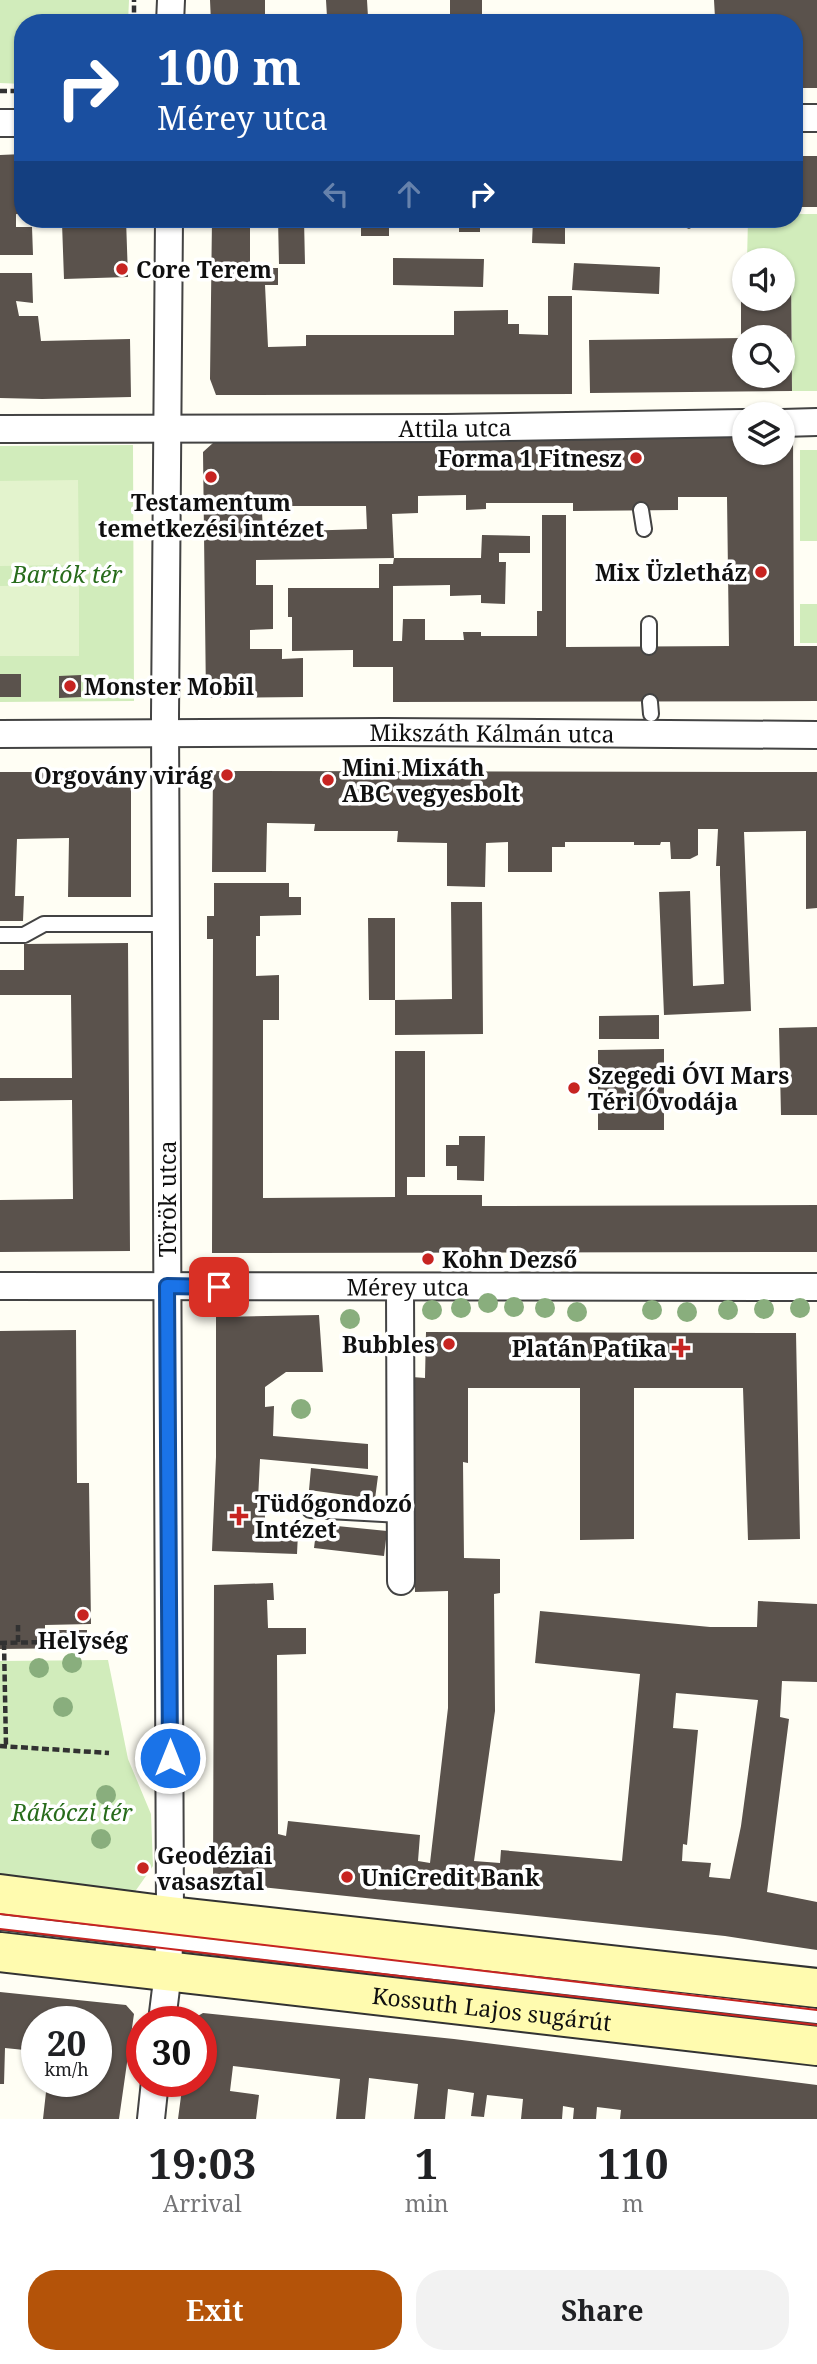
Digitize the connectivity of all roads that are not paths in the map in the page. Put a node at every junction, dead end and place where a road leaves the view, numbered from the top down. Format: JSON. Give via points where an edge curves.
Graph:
{"nodes":[{"id":1,"x":169,"y":228,"type":"edge"},
{"id":2,"x":817,"y":422,"type":"edge"},
{"id":3,"x":795,"y":423,"type":"edge"},
{"id":4,"x":732,"y":424,"type":"edge"},
{"id":5,"x":168,"y":428,"type":"junction"},
{"id":6,"x":0,"y":429,"type":"edge"},
{"id":7,"x":640,"y":510,"type":"dead end"},
{"id":8,"x":644,"y":529,"type":"dead end"},
{"id":9,"x":649,"y":624,"type":"dead end"},
{"id":10,"x":649,"y":647,"type":"dead end"},
{"id":11,"x":166,"y":733,"type":"junction"},
{"id":12,"x":0,"y":734,"type":"edge"},
{"id":13,"x":817,"y":734,"type":"edge"},
{"id":14,"x":167,"y":924,"type":"junction"},
{"id":15,"x":0,"y":935,"type":"edge"},
{"id":16,"x":0,"y":1286,"type":"edge"},
{"id":17,"x":167,"y":1286,"type":"junction"},
{"id":18,"x":817,"y":1287,"type":"edge"},
{"id":19,"x":400,"y":1288,"type":"junction"},
{"id":20,"x":310,"y":1510,"type":"dead end"},
{"id":21,"x":401,"y":1515,"type":"junction"},
{"id":22,"x":401,"y":1581,"type":"dead end"},
{"id":23,"x":0,"y":1894,"type":"edge"},
{"id":24,"x":0,"y":1922,"type":"edge"},
{"id":25,"x":169,"y":1943,"type":"junction"},
{"id":26,"x":0,"y":1952,"type":"edge"},
{"id":27,"x":817,"y":1988,"type":"edge"},
{"id":28,"x":163,"y":2006,"type":"edge"},
{"id":29,"x":817,"y":2016,"type":"edge"},
{"id":30,"x":817,"y":2046,"type":"edge"},
{"id":31,"x":153,"y":2097,"type":"edge"},
{"id":32,"x":151,"y":2119,"type":"edge"}],
"edges":[{"from":1,"to":5,"type":"street"},
{"from":2,"to":3,"type":"street"},
{"from":4,"to":5,"type":"street","name":"Attila utca","via":[[640,431]]},
{"from":5,"to":6,"type":"street"},
{"from":5,"to":11,"type":"street"},
{"from":7,"to":8,"type":"lane"},
{"from":9,"to":10,"type":"lane"},
{"from":11,"to":12,"type":"street"},
{"from":11,"to":13,"type":"street","name":"Mikszáth Kálmán utca"},
{"from":11,"to":14,"type":"street","name":"Török utca"},
{"from":14,"to":15,"type":"lane","via":[[44,925],[24,935]]},
{"from":14,"to":17,"type":"street","name":"Török utca"},
{"from":16,"to":17,"type":"street","name":"Mérey utca"},
{"from":17,"to":19,"type":"street","name":"Mérey utca"},
{"from":17,"to":25,"type":"street","name":"Török utca"},
{"from":18,"to":19,"type":"street","name":"Mérey utca"},
{"from":19,"to":21,"type":"street"},
{"from":20,"to":21,"type":"lane"},
{"from":21,"to":22,"type":"street"},
{"from":23,"to":25,"type":"street","name":"Kossuth Lajos sugárút"},
{"from":24,"to":25,"type":"lane"},
{"from":25,"to":26,"type":"street","name":"Kossuth Lajos sugárút"},
{"from":25,"to":27,"type":"street","name":"Kossuth Lajos sugárút"},
{"from":25,"to":28,"type":"street","name":"Török utca"},
{"from":25,"to":29,"type":"lane"},
{"from":25,"to":30,"type":"street","name":"Kossuth Lajos sugárút"},
{"from":31,"to":32,"type":"street"}]}
